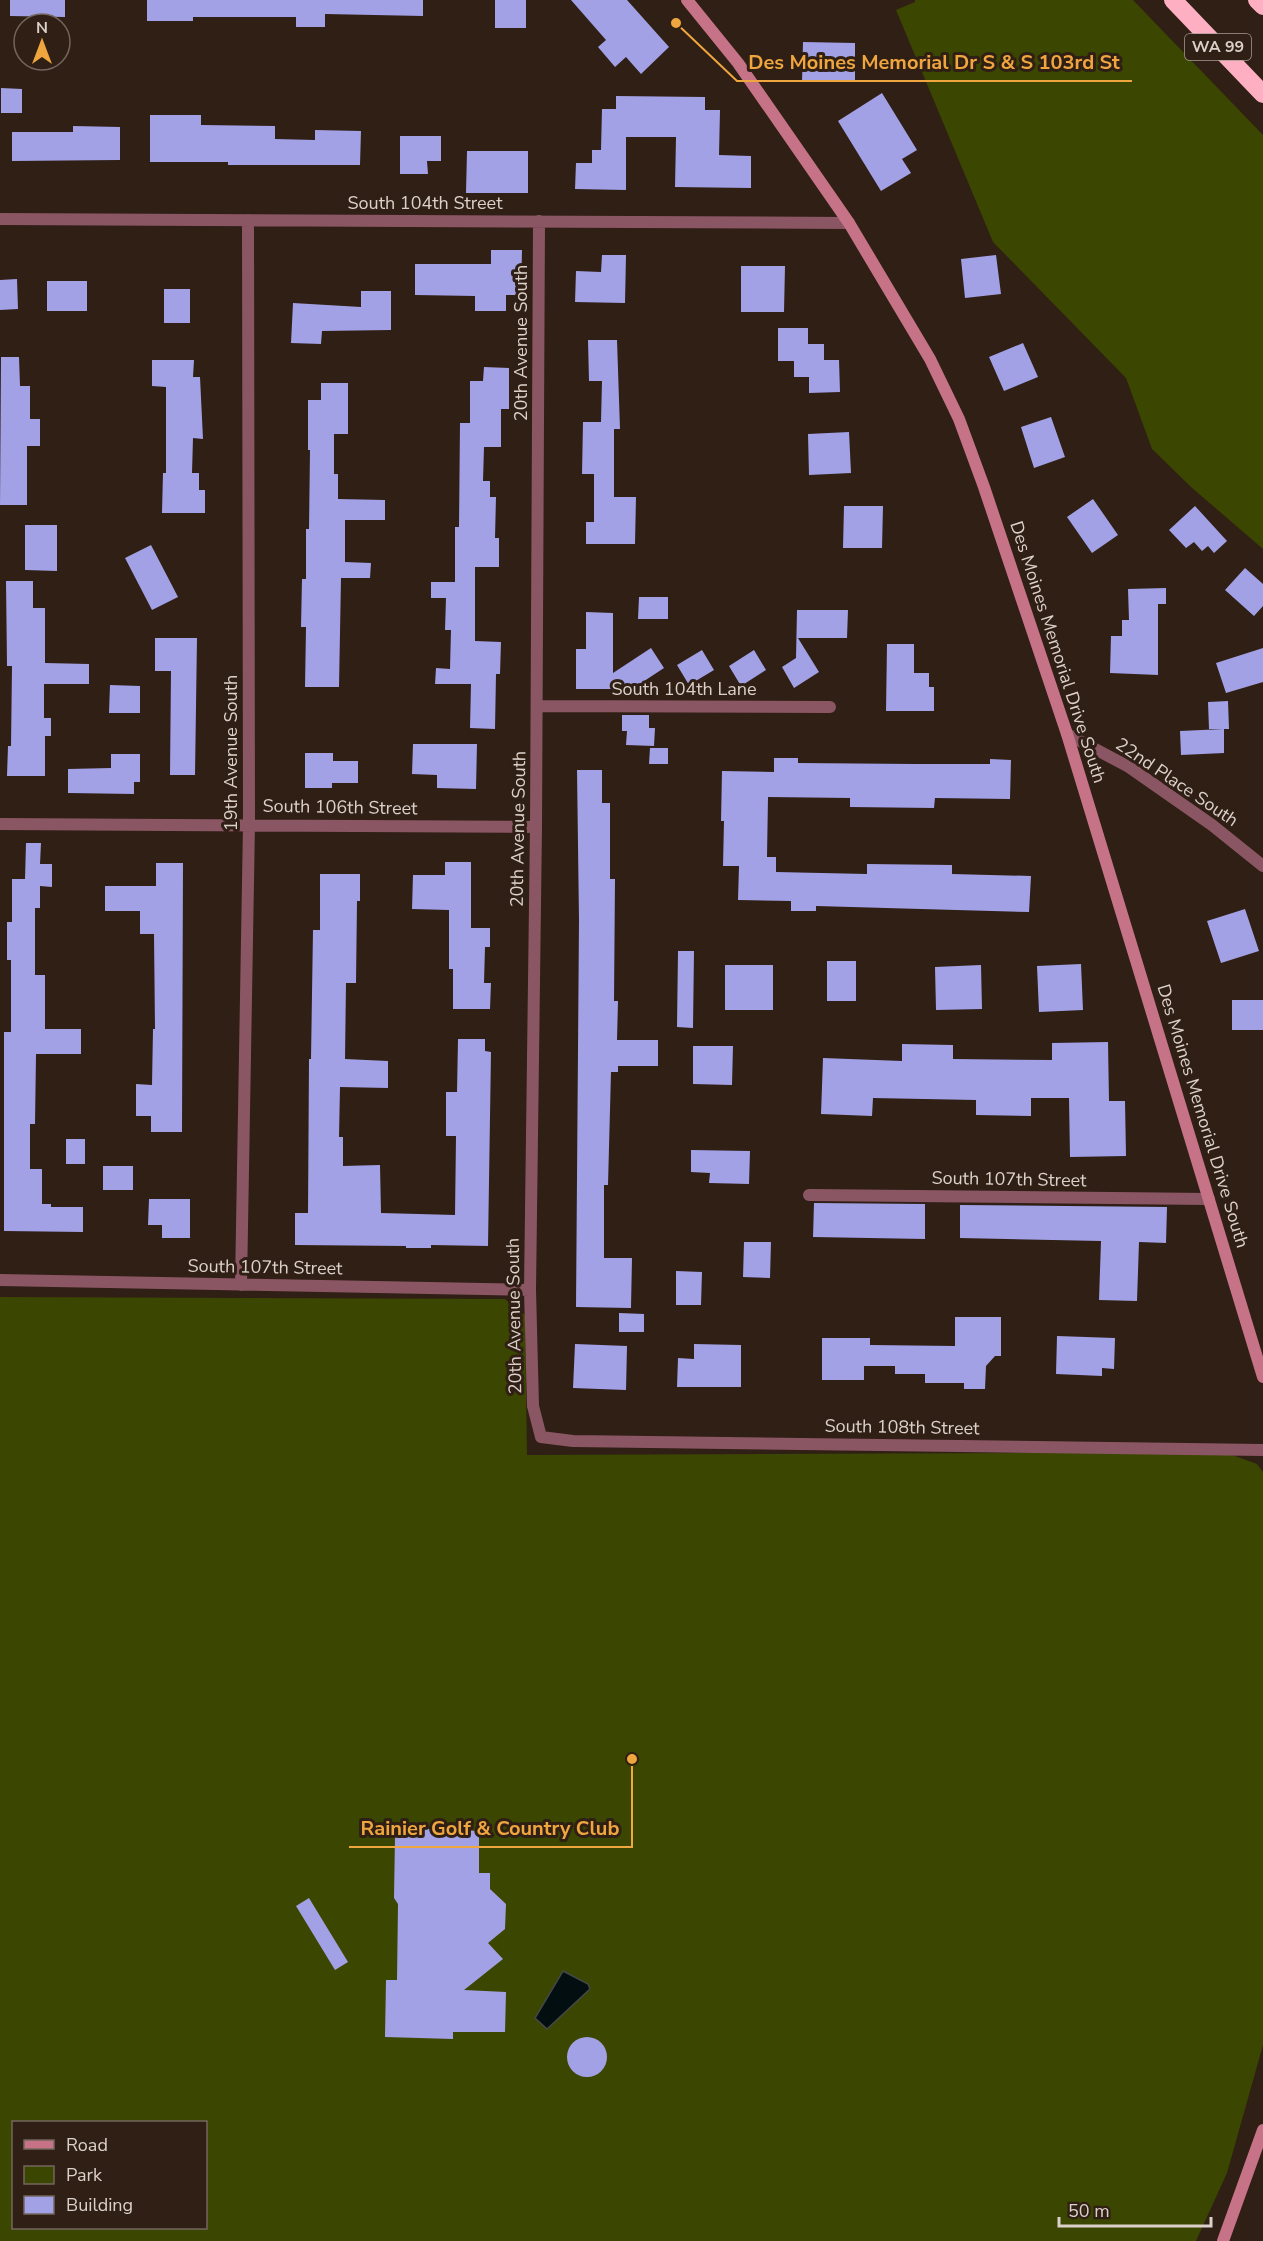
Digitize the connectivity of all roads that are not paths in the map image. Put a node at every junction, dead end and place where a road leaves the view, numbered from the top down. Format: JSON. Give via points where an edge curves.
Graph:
{"nodes":[{"id":1,"x":687,"y":0,"type":"edge"},
{"id":2,"x":1173,"y":0,"type":"edge"},
{"id":3,"x":1257,"y":0,"type":"edge"},
{"id":4,"x":1263,"y":6,"type":"edge"},
{"id":5,"x":1263,"y":94,"type":"edge"},
{"id":6,"x":0,"y":219,"type":"edge"},
{"id":7,"x":248,"y":220,"type":"junction"},
{"id":8,"x":539,"y":221,"type":"junction"},
{"id":9,"x":849,"y":223,"type":"junction"},
{"id":10,"x":537,"y":706,"type":"junction"},
{"id":11,"x":830,"y":707,"type":"dead end"},
{"id":12,"x":1067,"y":734,"type":"junction"},
{"id":13,"x":0,"y":824,"type":"edge"},
{"id":14,"x":249,"y":824,"type":"junction"},
{"id":15,"x":536,"y":828,"type":"junction"},
{"id":16,"x":1263,"y":866,"type":"edge"},
{"id":17,"x":809,"y":1194,"type":"dead end"},
{"id":18,"x":1209,"y":1199,"type":"junction"},
{"id":19,"x":0,"y":1280,"type":"edge"},
{"id":20,"x":241,"y":1285,"type":"junction"},
{"id":21,"x":530,"y":1290,"type":"junction"},
{"id":22,"x":1263,"y":1377,"type":"edge"},
{"id":23,"x":541,"y":1437,"type":"joint"},
{"id":24,"x":1263,"y":1450,"type":"edge"},
{"id":25,"x":1263,"y":2130,"type":"edge"},
{"id":26,"x":1223,"y":2241,"type":"edge"}],
"edges":[{"from":1,"to":9,"type":"main road","name":"Des Moines Memorial Drive South","via":[[738,63]]},
{"from":2,"to":5,"type":"highway","number":"WA 99"},
{"from":3,"to":4,"type":"highway"},
{"from":6,"to":7,"type":"street","name":"South 104th Street"},
{"from":7,"to":8,"type":"street","name":"South 104th Street"},
{"from":7,"to":14,"type":"street","name":"19th Avenue South"},
{"from":8,"to":9,"type":"street","name":"South 104th Street"},
{"from":8,"to":10,"type":"street","name":"20th Avenue South"},
{"from":9,"to":12,"type":"main road","name":"Des Moines Memorial Drive South","via":[[930,359],[958,419]]},
{"from":10,"to":11,"type":"street","name":"South 104th Lane"},
{"from":10,"to":15,"type":"street","name":"20th Avenue South"},
{"from":12,"to":16,"type":"street","name":"22nd Place South","via":[[1130,767]]},
{"from":12,"to":18,"type":"main road","name":"Des Moines Memorial Drive South"},
{"from":13,"to":14,"type":"street","name":"South 106th Street"},
{"from":14,"to":15,"type":"street","name":"South 106th Street"},
{"from":14,"to":20,"type":"street","name":"19th Avenue South"},
{"from":15,"to":21,"type":"street","name":"20th Avenue South"},
{"from":17,"to":18,"type":"street","name":"South 107th Street"},
{"from":18,"to":22,"type":"main road","name":"Des Moines Memorial Drive South"},
{"from":19,"to":20,"type":"street","name":"South 107th Street"},
{"from":20,"to":21,"type":"street","name":"South 107th Street"},
{"from":21,"to":23,"type":"street","name":"20th Avenue South","via":[[533,1406]]},
{"from":23,"to":24,"type":"street","name":"South 108th Street","via":[[573,1441]]},
{"from":25,"to":26,"type":"main road"}]}
